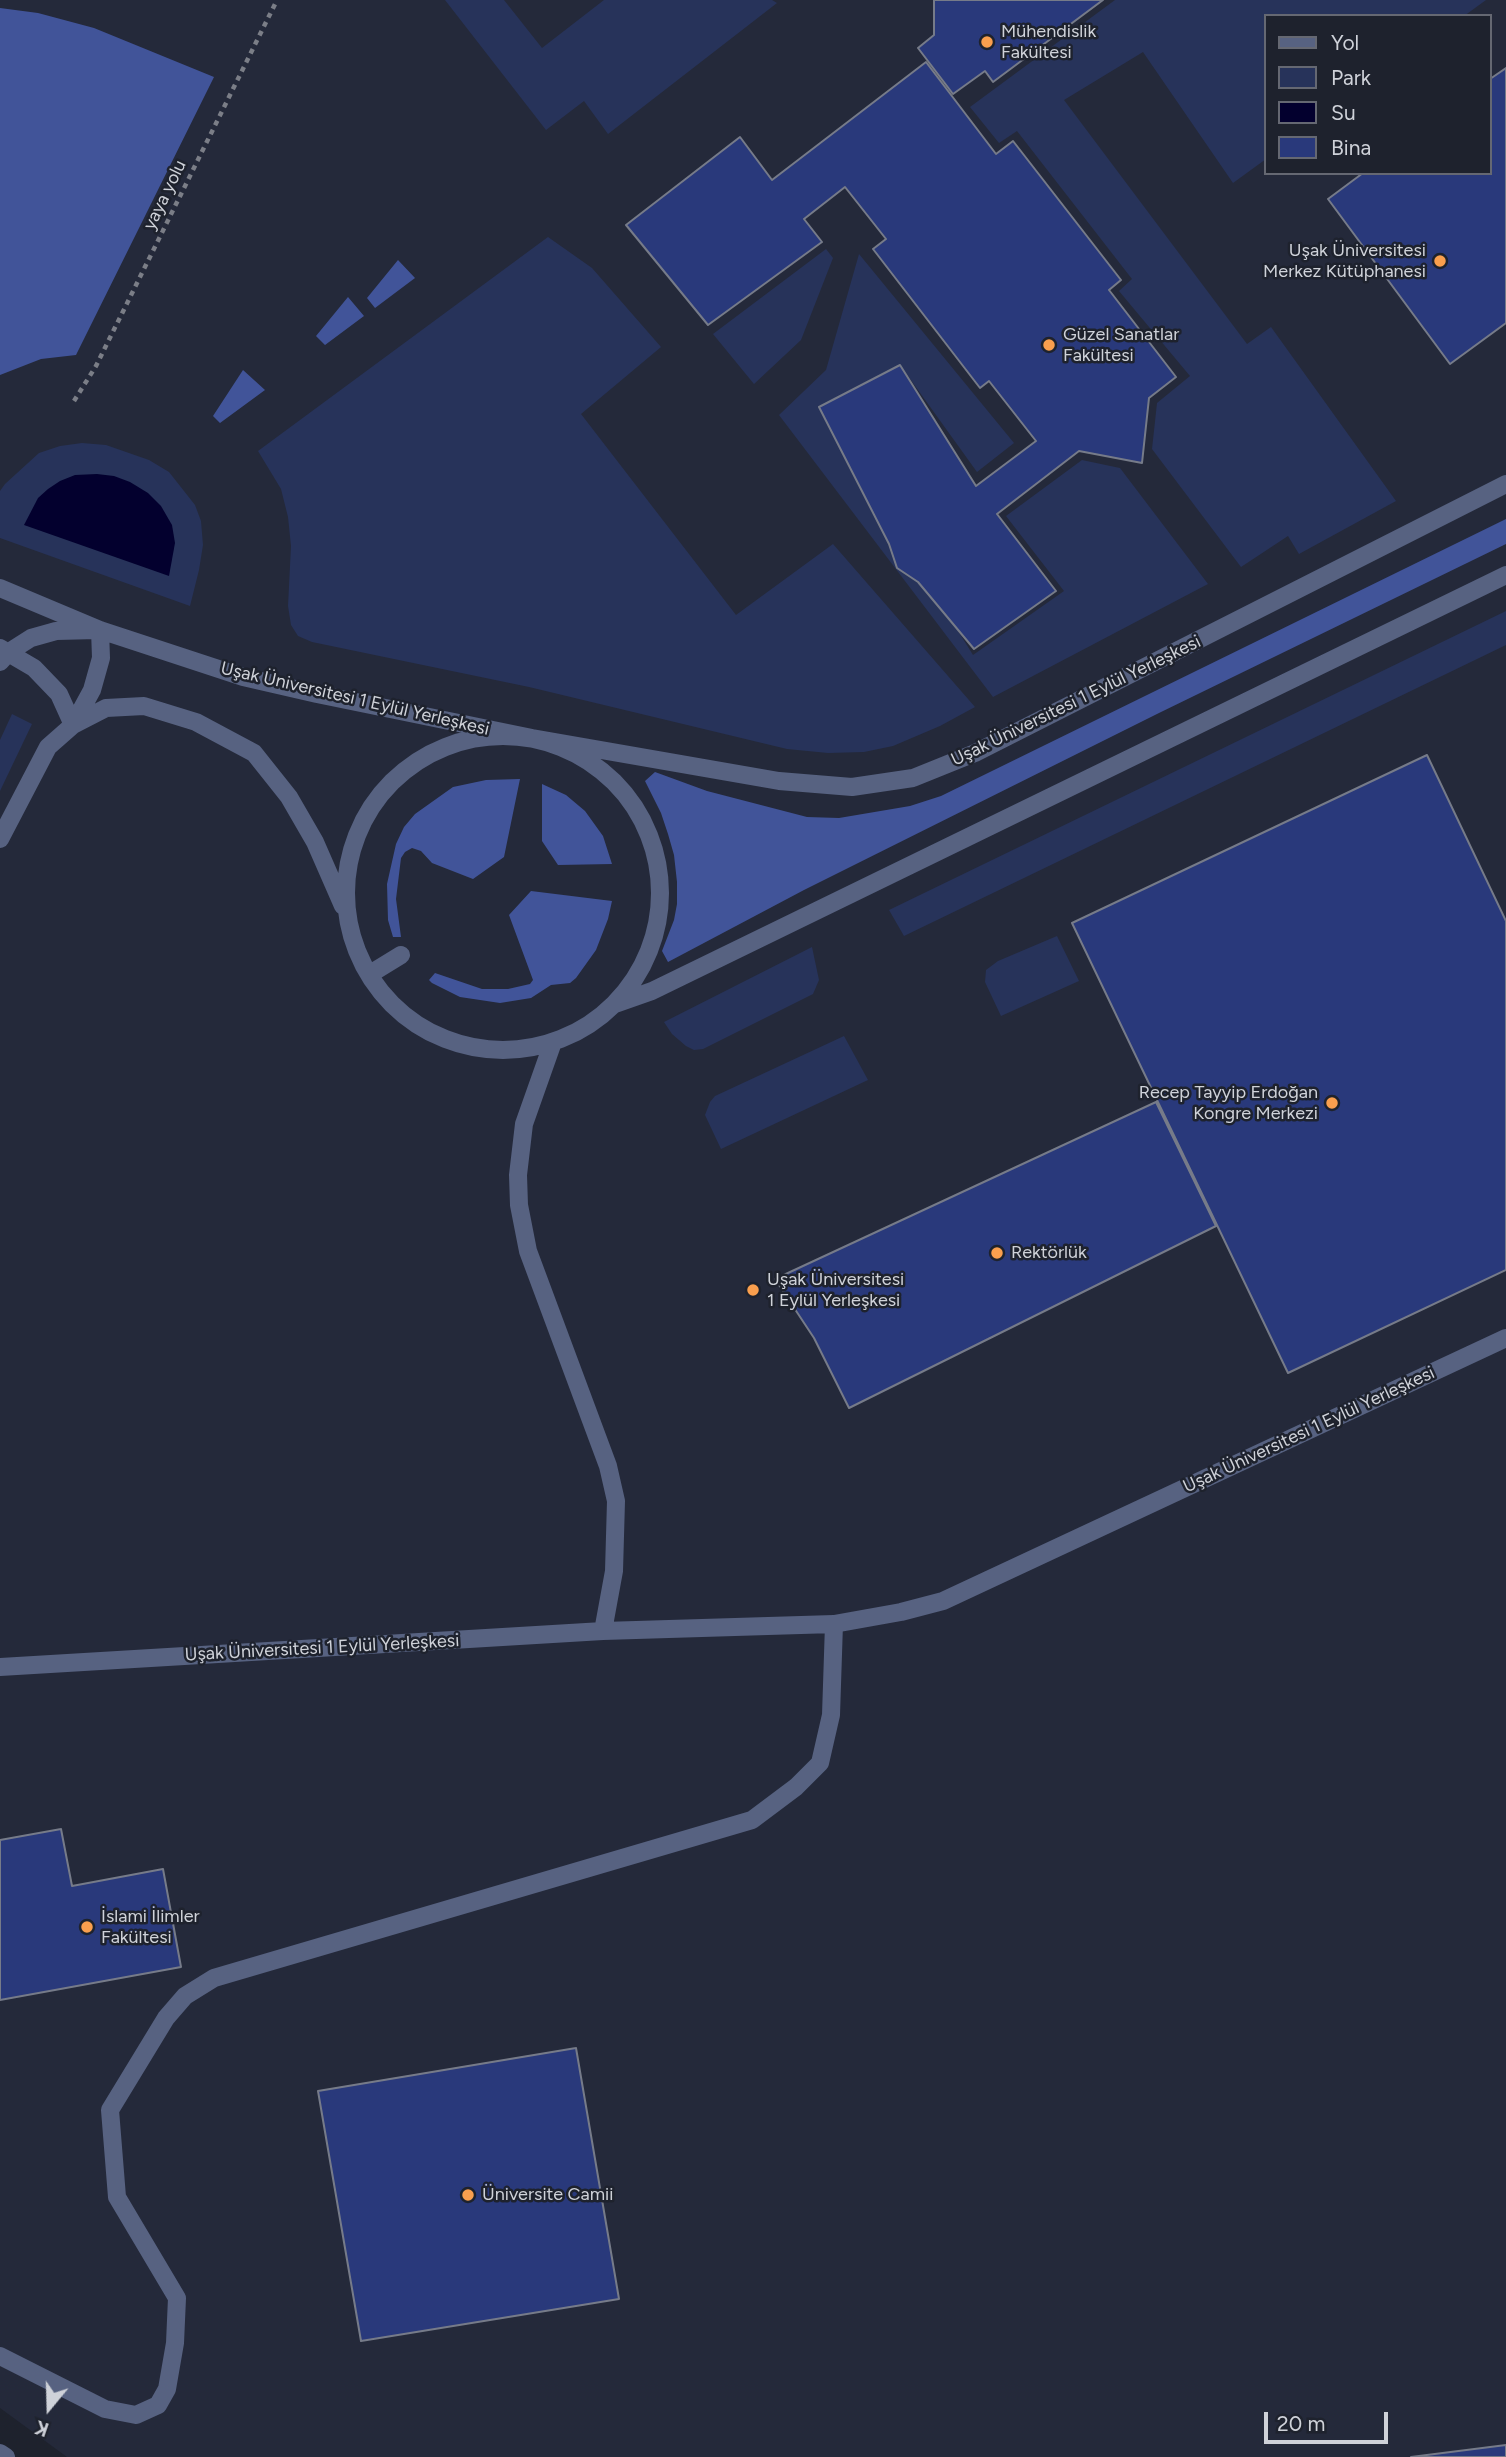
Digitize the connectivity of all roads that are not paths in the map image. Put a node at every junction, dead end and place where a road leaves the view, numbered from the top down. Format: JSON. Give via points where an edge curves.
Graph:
{"nodes":[{"id":1,"x":1506,"y":484,"type":"edge"},
{"id":2,"x":1506,"y":575,"type":"edge"},
{"id":3,"x":0,"y":588,"type":"edge"},
{"id":4,"x":100,"y":630,"type":"junction"},
{"id":5,"x":3,"y":654,"type":"edge"},
{"id":6,"x":73,"y":725,"type":"junction"},
{"id":7,"x":532,"y":738,"type":"junction"},
{"id":8,"x":0,"y":839,"type":"edge"},
{"id":9,"x":346,"y":912,"type":"junction"},
{"id":10,"x":401,"y":955,"type":"dead end"},
{"id":11,"x":370,"y":974,"type":"junction"},
{"id":12,"x":615,"y":1004,"type":"junction"},
{"id":13,"x":553,"y":1042,"type":"junction"},
{"id":14,"x":1506,"y":1338,"type":"edge"},
{"id":15,"x":834,"y":1624,"type":"junction"},
{"id":16,"x":603,"y":1631,"type":"junction"},
{"id":17,"x":0,"y":1667,"type":"edge"},
{"id":18,"x":0,"y":2356,"type":"edge"},
{"id":19,"x":0,"y":2453,"type":"edge"},
{"id":20,"x":6,"y":2457,"type":"edge"}],
"edges":[{"from":1,"to":7,"type":"street","name":"Uşak Üniversitesi 1 Eylül Yerleşkesi","via":[[975,754],[913,778],[852,787],[779,781]]},
{"from":2,"to":12,"type":"street","name":"Uşak Üniversitesi 1 Eylül Yerleşkesi","via":[[652,991]]},
{"from":3,"to":4,"type":"street","name":"Uşak Üniversitesi 1 Eylül Yerleşkesi"},
{"from":4,"to":5,"type":"street","name":"Uşak Üniversitesi 1 Eylül Yerleşkesi","via":[[56,631],[31,638]]},
{"from":4,"to":6,"type":"street","via":[[101,658],[92,690]]},
{"from":4,"to":7,"type":"street","name":"Uşak Üniversitesi 1 Eylül Yerleşkesi","via":[[243,677]]},
{"from":5,"to":6,"type":"street","via":[[34,668],[59,694]]},
{"from":6,"to":8,"type":"street","name":"Uşak Üniversitesi 1 Eylül Yerleşkesi","via":[[42,756]]},
{"from":6,"to":9,"type":"street","name":"Uşak Üniversitesi 1 Eylül Yerleşkesi","via":[[106,708],[144,706],[196,722],[254,753],[289,797]]},
{"from":7,"to":9,"type":"street","name":"Uşak Üniversitesi 1 Eylül Yerleşkesi","via":[[481,737],[432,752],[391,781],[361,823],[347,867]]},
{"from":7,"to":12,"type":"street","name":"Uşak Üniversitesi 1 Eylül Yerleşkesi","via":[[578,754],[617,783],[644,824],[659,870],[659,918],[643,964]]},
{"from":9,"to":11,"type":"street","name":"Uşak Üniversitesi 1 Eylül Yerleşkesi","via":[[358,956]]},
{"from":10,"to":11,"type":"street"},
{"from":11,"to":13,"type":"street","name":"Uşak Üniversitesi 1 Eylül Yerleşkesi","via":[[383,995],[417,1025],[459,1044],[504,1050]]},
{"from":12,"to":13,"type":"street","name":"Uşak Üniversitesi 1 Eylül Yerleşkesi","via":[[586,1026]]},
{"from":13,"to":16,"type":"street","via":[[524,1124],[519,1205],[528,1251],[608,1466],[616,1501],[614,1571]]},
{"from":14,"to":15,"type":"street","name":"Uşak Üniversitesi 1 Eylül Yerleşkesi","via":[[943,1601]]},
{"from":15,"to":16,"type":"street","name":"Uşak Üniversitesi 1 Eylül Yerleşkesi"},
{"from":15,"to":18,"type":"street","via":[[831,1715],[820,1763],[752,1820],[214,1978],[185,1996],[166,2018],[110,2110],[117,2197],[177,2298],[167,2389],[158,2405],[136,2415],[105,2409]]},
{"from":16,"to":17,"type":"street","name":"Uşak Üniversitesi 1 Eylül Yerleşkesi"},
{"from":19,"to":20,"type":"street"}]}
